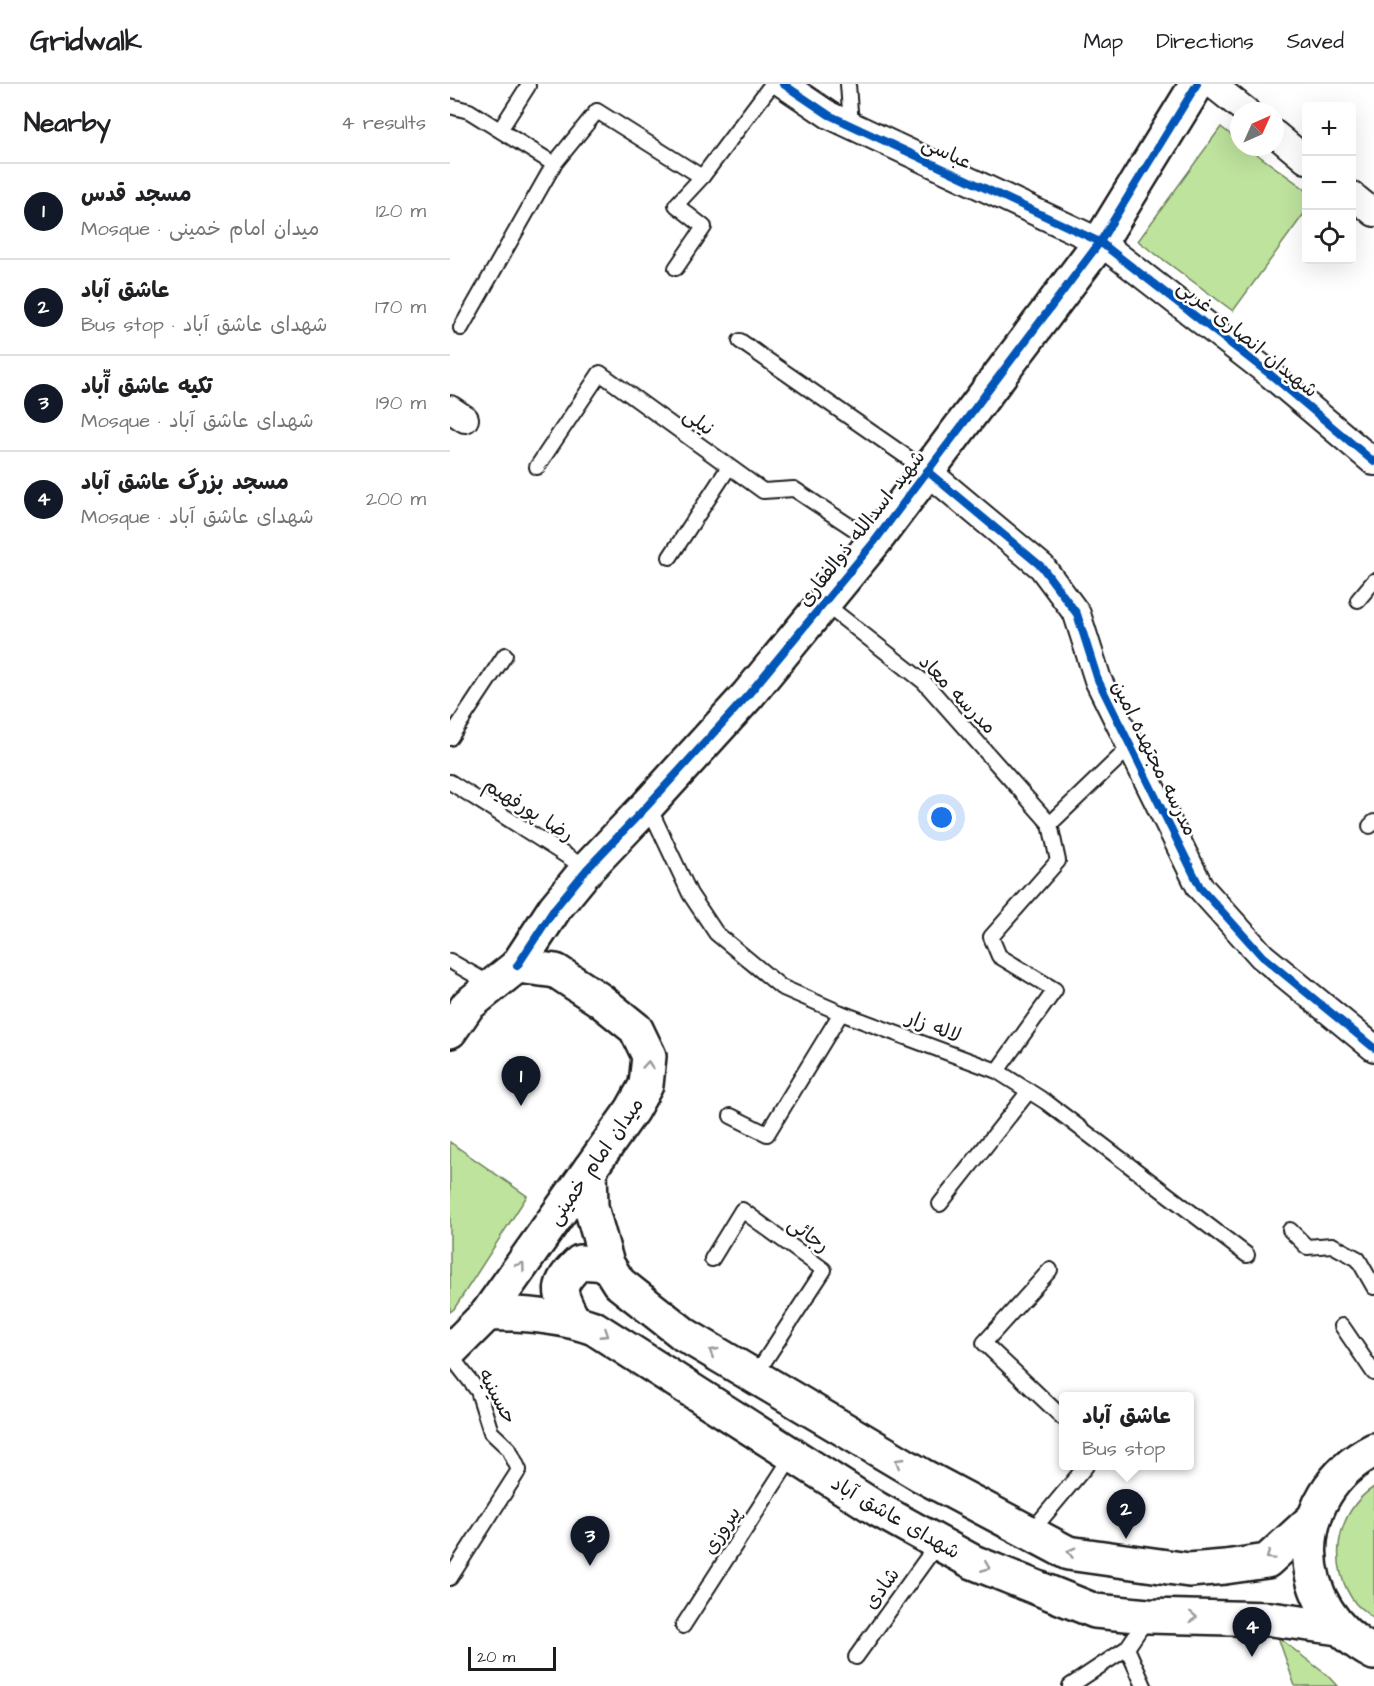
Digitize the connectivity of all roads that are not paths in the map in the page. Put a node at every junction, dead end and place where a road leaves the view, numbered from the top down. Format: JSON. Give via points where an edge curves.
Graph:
{"nodes":[{"id":1,"x":772,"y":84,"type":"edge"},
{"id":2,"x":783,"y":84,"type":"edge"},
{"id":3,"x":848,"y":84,"type":"edge"},
{"id":4,"x":1197,"y":84,"type":"edge"},
{"id":5,"x":1212,"y":84,"type":"edge"},
{"id":6,"x":528,"y":86,"type":"dead end"},
{"id":7,"x":1235,"y":102,"type":"edge"},
{"id":8,"x":450,"y":106,"type":"edge"},
{"id":9,"x":851,"y":125,"type":"junction"},
{"id":10,"x":500,"y":130,"type":"junction"},
{"id":11,"x":1284,"y":142,"type":"edge"},
{"id":12,"x":1302,"y":157,"type":"edge"},
{"id":13,"x":554,"y":164,"type":"junction"},
{"id":14,"x":702,"y":177,"type":"junction"},
{"id":15,"x":1356,"y":198,"type":"edge"},
{"id":16,"x":1374,"y":213,"type":"edge"},
{"id":17,"x":1100,"y":242,"type":"junction"},
{"id":18,"x":676,"y":268,"type":"dead end"},
{"id":19,"x":461,"y":328,"type":"dead end"},
{"id":20,"x":740,"y":341,"type":"dead end"},
{"id":21,"x":1374,"y":462,"type":"edge"},
{"id":22,"x":537,"y":467,"type":"dead end"},
{"id":23,"x":729,"y":467,"type":"junction"},
{"id":24,"x":927,"y":471,"type":"junction"},
{"id":25,"x":874,"y":542,"type":"junction"},
{"id":26,"x":670,"y":557,"type":"dead end"},
{"id":27,"x":1374,"y":580,"type":"edge"},
{"id":28,"x":1358,"y":600,"type":"dead end"},
{"id":29,"x":825,"y":604,"type":"junction"},
{"id":30,"x":505,"y":655,"type":"dead end"},
{"id":31,"x":450,"y":738,"type":"edge"},
{"id":32,"x":1130,"y":747,"type":"junction"},
{"id":33,"x":450,"y":782,"type":"edge"},
{"id":34,"x":648,"y":806,"type":"junction"},
{"id":35,"x":1050,"y":824,"type":"junction"},
{"id":36,"x":587,"y":868,"type":"junction"},
{"id":37,"x":450,"y":961,"type":"edge"},
{"id":38,"x":482,"y":995,"type":"edge"},
{"id":39,"x":841,"y":1013,"type":"junction"},
{"id":40,"x":450,"y":1031,"type":"edge"},
{"id":41,"x":1374,"y":1048,"type":"edge"},
{"id":42,"x":997,"y":1071,"type":"junction"},
{"id":43,"x":1029,"y":1091,"type":"junction"},
{"id":44,"x":731,"y":1116,"type":"dead end"},
{"id":45,"x":590,"y":1169,"type":"junction"},
{"id":46,"x":940,"y":1204,"type":"dead end"},
{"id":47,"x":1290,"y":1230,"type":"dead end"},
{"id":48,"x":1247,"y":1254,"type":"dead end"},
{"id":49,"x":712,"y":1259,"type":"dead end"},
{"id":50,"x":607,"y":1264,"type":"junction"},
{"id":51,"x":1050,"y":1270,"type":"dead end"},
{"id":52,"x":1374,"y":1287,"type":"edge"},
{"id":53,"x":487,"y":1314,"type":"junction"},
{"id":54,"x":573,"y":1320,"type":"junction"},
{"id":55,"x":1342,"y":1326,"type":"dead end"},
{"id":56,"x":450,"y":1353,"type":"edge"},
{"id":57,"x":1374,"y":1373,"type":"edge"},
{"id":58,"x":754,"y":1377,"type":"junction"},
{"id":59,"x":1059,"y":1414,"type":"edge"},
{"id":60,"x":1373,"y":1450,"type":"edge"},
{"id":61,"x":793,"y":1455,"type":"junction"},
{"id":62,"x":1083,"y":1470,"type":"edge"},
{"id":63,"x":1314,"y":1518,"type":"junction"},
{"id":64,"x":1030,"y":1533,"type":"junction"},
{"id":65,"x":938,"y":1543,"type":"junction"},
{"id":66,"x":450,"y":1578,"type":"edge"},
{"id":67,"x":1148,"y":1616,"type":"junction"},
{"id":68,"x":683,"y":1626,"type":"dead end"},
{"id":69,"x":1339,"y":1628,"type":"junction"},
{"id":70,"x":1127,"y":1648,"type":"junction"},
{"id":71,"x":1374,"y":1653,"type":"edge"},
{"id":72,"x":856,"y":1657,"type":"dead end"},
{"id":73,"x":1374,"y":1673,"type":"edge"},
{"id":74,"x":1070,"y":1686,"type":"edge"},
{"id":75,"x":1144,"y":1686,"type":"edge"}],
"edges":[{"from":1,"to":14,"type":"lane"},
{"from":2,"to":9,"type":"street","name":"عباسی"},
{"from":3,"to":9,"type":"lane"},
{"from":4,"to":17,"type":"main road","name":"شهید اسدالله ذوالفقاری"},
{"from":5,"to":7,"type":"street"},
{"from":6,"to":10,"type":"lane"},
{"from":8,"to":10,"type":"lane","via":[[469,111]]},
{"from":9,"to":17,"type":"street","name":"عباسی"},
{"from":10,"to":13,"type":"lane"},
{"from":11,"to":12,"type":"street"},
{"from":13,"to":14,"type":"lane","via":[[597,111]]},
{"from":13,"to":19,"type":"lane"},
{"from":14,"to":18,"type":"lane","via":[[676,206],[704,226]]},
{"from":15,"to":16,"type":"street"},
{"from":17,"to":21,"type":"street","name":"شهیدان انصاری غربی","via":[[1271,375]]},
{"from":17,"to":24,"type":"main road","name":"شهید اسدالله ذوالفقاری"},
{"from":20,"to":24,"type":"lane"},
{"from":22,"to":23,"type":"lane","name":"نیلی","via":[[600,373]]},
{"from":23,"to":25,"type":"lane","name":"نیلی","via":[[763,491],[794,489]]},
{"from":23,"to":26,"type":"lane"},
{"from":24,"to":25,"type":"main road","name":"شهید اسدالله ذوالفقاری"},
{"from":24,"to":32,"type":"street","name":"مدرسه مجتهده امین","via":[[1042,567],[1077,614],[1098,680]]},
{"from":25,"to":29,"type":"main road","name":"شهید اسدالله ذوالفقاری"},
{"from":27,"to":28,"type":"lane"},
{"from":29,"to":34,"type":"main road","name":"شهید اسدالله ذوالفقاری"},
{"from":29,"to":35,"type":"lane","name":"مدرسه معاد","via":[[924,682]]},
{"from":30,"to":31,"type":"lane"},
{"from":32,"to":35,"type":"lane"},
{"from":32,"to":41,"type":"street","name":"مدرسه مجتهده امین","via":[[1200,887],[1262,956]]},
{"from":33,"to":36,"type":"lane","name":"رضا پورفهیم"},
{"from":34,"to":36,"type":"main road","name":"شهید اسدالله ذوالفقاری"},
{"from":34,"to":39,"type":"lane","name":"لاله زار","via":[[690,894],[716,933],[781,987]]},
{"from":35,"to":42,"type":"lane","via":[[1058,861],[991,938],[999,956],[1054,990]]},
{"from":36,"to":38,"type":"main road","name":"شهید اسدالله ذوالفقاری"},
{"from":37,"to":38,"type":"lane"},
{"from":38,"to":40,"type":"main road"},
{"from":45,"to":38,"type":"main road","name":"میدان امام خمینی","one_way":true,"via":[[646,1085],[649,1056],[636,1029],[556,971]]},
{"from":39,"to":42,"type":"lane","name":"لاله زار"},
{"from":39,"to":44,"type":"lane","via":[[767,1134]]},
{"from":42,"to":43,"type":"lane","name":"لاله زار"},
{"from":43,"to":46,"type":"lane"},
{"from":43,"to":48,"type":"lane","name":"لاله زار"},
{"from":45,"to":50,"type":"main road","via":[[591,1207]]},
{"from":53,"to":45,"type":"main road","name":"میدان امام خمینی","one_way":true},
{"from":47,"to":52,"type":"lane","via":[[1307,1247],[1332,1245],[1358,1259]]},
{"from":49,"to":58,"type":"lane","name":"رجائی","via":[[742,1210],[824,1270]]},
{"from":50,"to":54,"type":"main road","via":[[580,1262],[564,1277],[560,1295]]},
{"from":58,"to":50,"type":"main road","one_way":true,"via":[[686,1335],[619,1283]]},
{"from":51,"to":59,"type":"lane","via":[[984,1343]]},
{"from":53,"to":54,"type":"main road","name":"شهدای عاشق آباد","via":[[516,1313]]},
{"from":53,"to":56,"type":"main road","name":"میدان امام خمینی"},
{"from":54,"to":61,"type":"main road","name":"شهدای عاشق آباد","one_way":true,"via":[[594,1328]]},
{"from":55,"to":57,"type":"lane"},
{"from":56,"to":66,"type":"lane","name":"حسینیه","via":[[478,1391],[491,1431],[509,1449],[519,1470]]},
{"from":64,"to":58,"type":"main road","one_way":true,"via":[[921,1475]]},
{"from":60,"to":63,"type":"main road","via":[[1347,1467],[1327,1490]]},
{"from":61,"to":65,"type":"main road","name":"شهدای عاشق آباد"},
{"from":61,"to":68,"type":"lane","name":"پیروزی"},
{"from":62,"to":64,"type":"lane"},
{"from":63,"to":64,"type":"main road","one_way":true,"via":[[1267,1561],[1189,1570],[1068,1553]]},
{"from":63,"to":69,"type":"main road","via":[[1309,1547],[1312,1576],[1321,1604]]},
{"from":65,"to":67,"type":"main road","name":"شهدای عاشق آباد","one_way":true,"via":[[973,1562],[1095,1611]]},
{"from":65,"to":72,"type":"lane","name":"شادی"},
{"from":67,"to":69,"type":"main road","name":"شهدای عاشق آباد","one_way":true,"via":[[1271,1619]]},
{"from":67,"to":70,"type":"lane"},
{"from":69,"to":71,"type":"main road","via":[[1357,1645]]},
{"from":69,"to":73,"type":"main road"},
{"from":70,"to":74,"type":"lane"},
{"from":70,"to":75,"type":"lane"}]}
